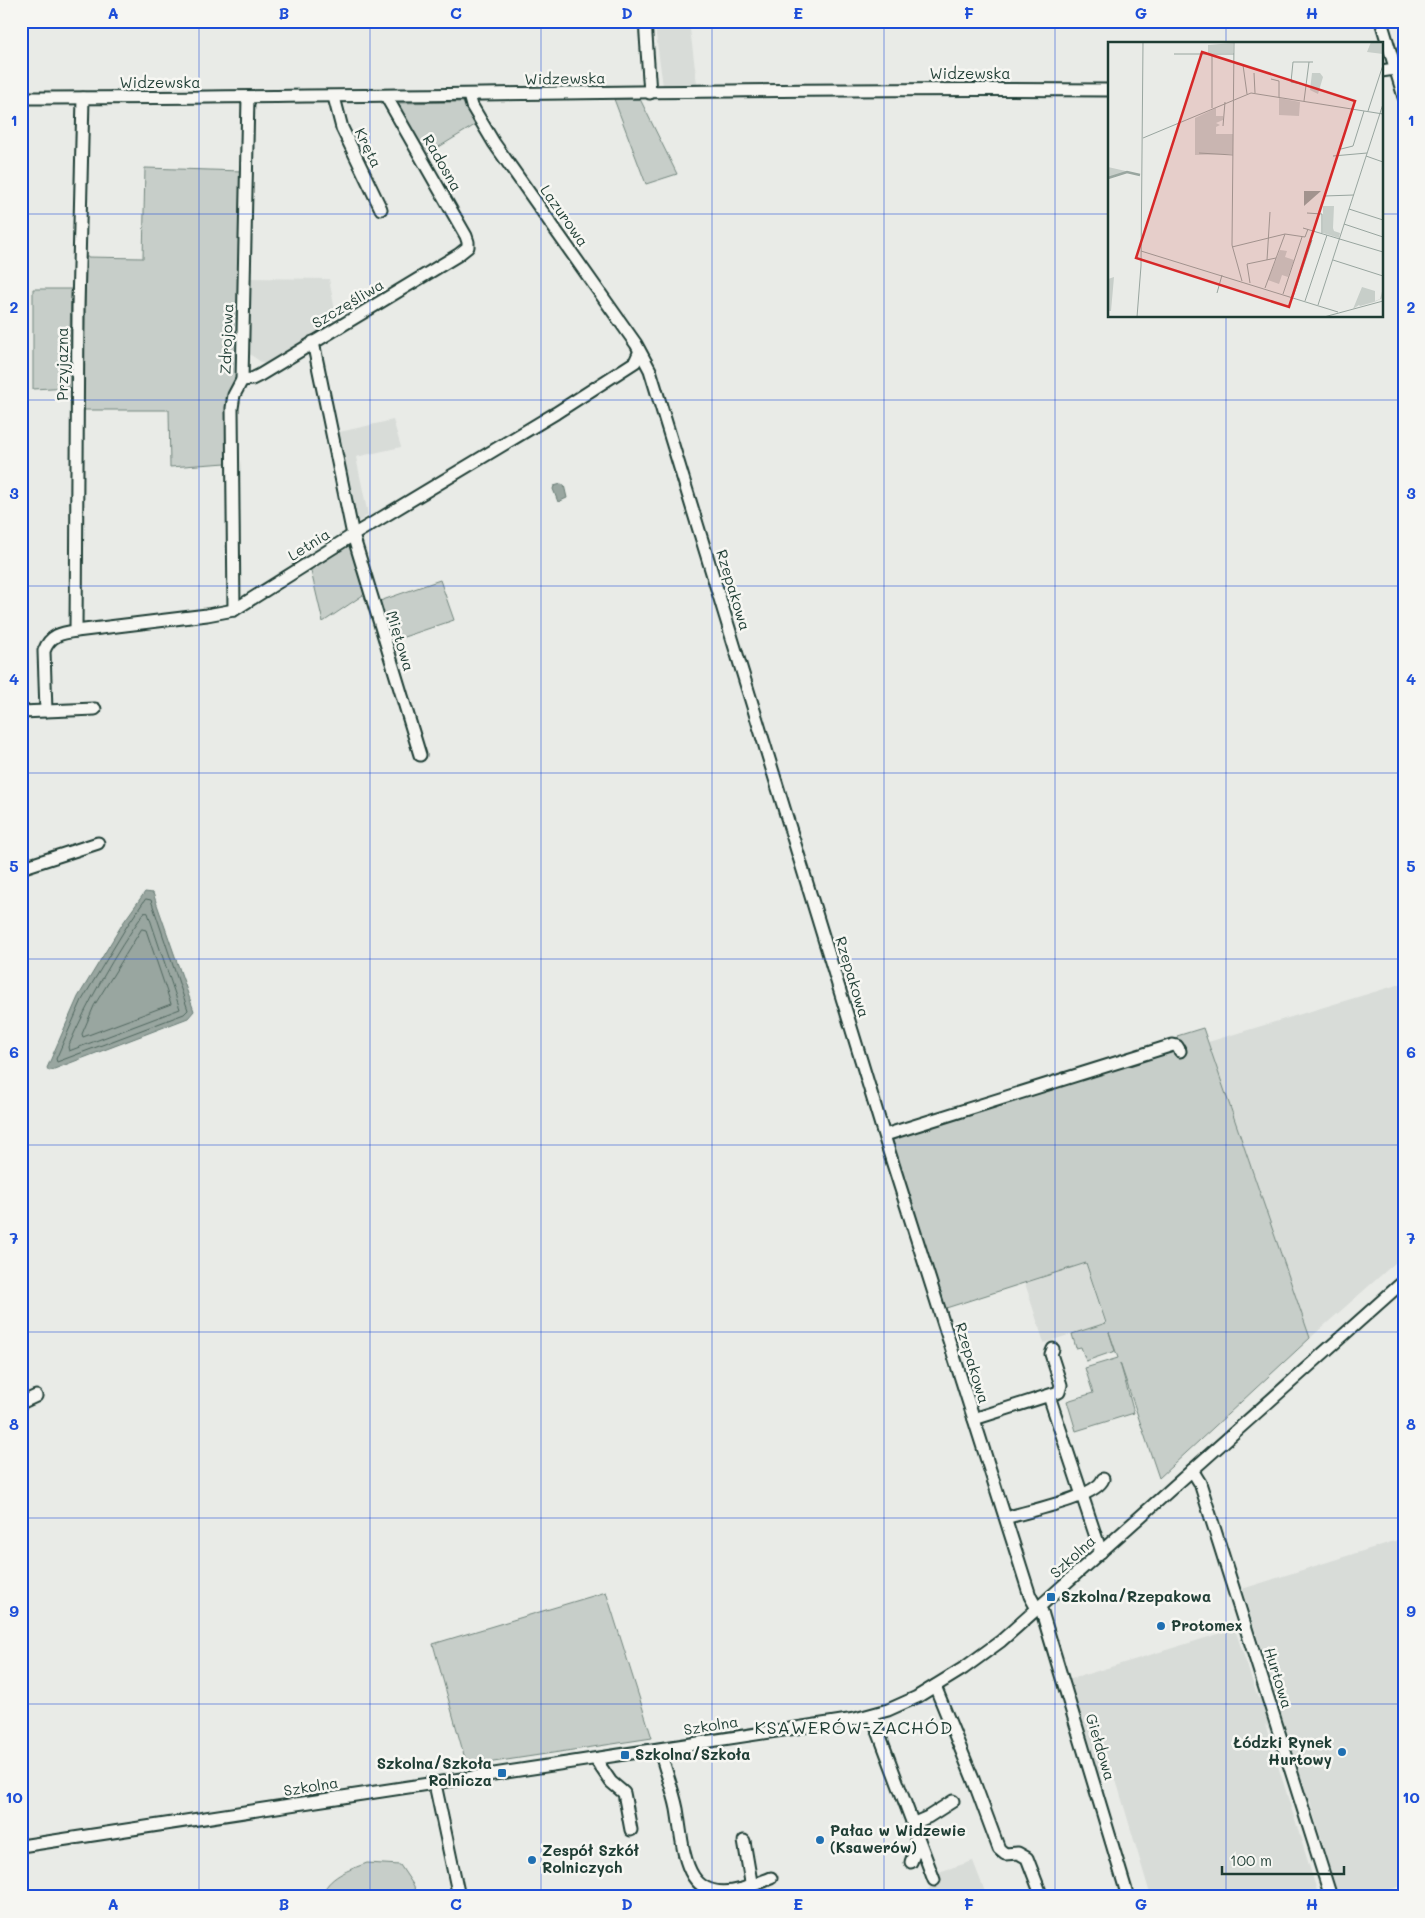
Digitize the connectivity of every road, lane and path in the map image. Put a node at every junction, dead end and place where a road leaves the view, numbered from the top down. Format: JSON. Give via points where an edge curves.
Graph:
{"nodes":[{"id":1,"x":645,"y":21,"type":"edge"},
{"id":2,"x":1381,"y":21,"type":"edge"},
{"id":3,"x":1396,"y":69,"type":"junction"},
{"id":4,"x":1382,"y":71,"type":"edge"},
{"id":5,"x":1108,"y":90,"type":"edge"},
{"id":6,"x":650,"y":93,"type":"junction"},
{"id":7,"x":469,"y":95,"type":"junction"},
{"id":8,"x":386,"y":96,"type":"junction"},
{"id":9,"x":1404,"y":96,"type":"edge"},
{"id":10,"x":248,"y":97,"type":"junction"},
{"id":11,"x":334,"y":97,"type":"junction"},
{"id":12,"x":21,"y":98,"type":"edge"},
{"id":13,"x":83,"y":98,"type":"junction"},
{"id":14,"x":381,"y":210,"type":"dead end"},
{"id":15,"x":468,"y":247,"type":"joint"},
{"id":16,"x":314,"y":342,"type":"junction"},
{"id":17,"x":639,"y":353,"type":"junction"},
{"id":18,"x":242,"y":380,"type":"junction"},
{"id":19,"x":353,"y":535,"type":"junction"},
{"id":20,"x":234,"y":610,"type":"junction"},
{"id":21,"x":76,"y":631,"type":"junction"},
{"id":22,"x":95,"y":709,"type":"dead end"},
{"id":23,"x":46,"y":711,"type":"junction"},
{"id":24,"x":21,"y":712,"type":"edge"},
{"id":25,"x":420,"y":754,"type":"dead end"},
{"id":26,"x":98,"y":843,"type":"dead end"},
{"id":27,"x":21,"y":868,"type":"edge"},
{"id":28,"x":1180,"y":1051,"type":"dead end"},
{"id":29,"x":884,"y":1135,"type":"junction"},
{"id":30,"x":1404,"y":1281,"type":"edge"},
{"id":31,"x":1053,"y":1349,"type":"dead end"},
{"id":32,"x":36,"y":1396,"type":"dead end"},
{"id":33,"x":1049,"y":1396,"type":"junction"},
{"id":34,"x":21,"y":1403,"type":"edge"},
{"id":35,"x":974,"y":1419,"type":"junction"},
{"id":36,"x":1192,"y":1470,"type":"junction"},
{"id":37,"x":1103,"y":1479,"type":"dead end"},
{"id":38,"x":1083,"y":1496,"type":"junction"},
{"id":39,"x":1006,"y":1518,"type":"junction"},
{"id":40,"x":1101,"y":1552,"type":"junction"},
{"id":41,"x":1039,"y":1608,"type":"junction"},
{"id":42,"x":935,"y":1686,"type":"junction"},
{"id":43,"x":872,"y":1715,"type":"junction"},
{"id":44,"x":660,"y":1750,"type":"junction"},
{"id":45,"x":596,"y":1760,"type":"junction"},
{"id":46,"x":435,"y":1784,"type":"junction"},
{"id":47,"x":953,"y":1801,"type":"dead end"},
{"id":48,"x":914,"y":1828,"type":"junction"},
{"id":49,"x":631,"y":1830,"type":"dead end"},
{"id":50,"x":744,"y":1841,"type":"dead end"},
{"id":51,"x":21,"y":1846,"type":"edge"},
{"id":52,"x":911,"y":1862,"type":"dead end"},
{"id":53,"x":771,"y":1878,"type":"dead end"},
{"id":54,"x":934,"y":1880,"type":"dead end"},
{"id":55,"x":749,"y":1886,"type":"junction"},
{"id":56,"x":459,"y":1897,"type":"edge"},
{"id":57,"x":1042,"y":1897,"type":"edge"},
{"id":58,"x":1128,"y":1897,"type":"edge"},
{"id":59,"x":1331,"y":1897,"type":"edge"}],
"edges":[{"from":1,"to":6,"type":"street"},
{"from":2,"to":3,"type":"street"},
{"from":3,"to":4,"type":"street"},
{"from":3,"to":9,"type":"street"},
{"from":5,"to":6,"type":"street","name":"Widzewska"},
{"from":6,"to":7,"type":"street","name":"Widzewska"},
{"from":7,"to":8,"type":"street","name":"Widzewska"},
{"from":7,"to":17,"type":"street","name":"Lazurowa","via":[[494,143],[636,344]]},
{"from":8,"to":11,"type":"street","name":"Widzewska"},
{"from":8,"to":15,"type":"street","name":"Radosna","via":[[466,236]]},
{"from":10,"to":11,"type":"street","name":"Widzewska"},
{"from":10,"to":13,"type":"street","name":"Widzewska"},
{"from":10,"to":18,"type":"street","name":"Zdrojowa"},
{"from":11,"to":14,"type":"street","name":"Kręta","via":[[342,128]]},
{"from":12,"to":13,"type":"street","name":"Widzewska"},
{"from":13,"to":21,"type":"street","name":"Przyjazna"},
{"from":15,"to":16,"type":"street","name":"Szczęśliwa"},
{"from":16,"to":18,"type":"street","name":"Szczęśliwa","via":[[260,375]]},
{"from":16,"to":19,"type":"street","name":"Miętowa"},
{"from":17,"to":19,"type":"street","name":"Letnia","via":[[635,362],[556,413]]},
{"from":17,"to":29,"type":"street","name":"Rzepakowa","via":[[650,370]]},
{"from":18,"to":20,"type":"street","name":"Zdrojowa","via":[[232,408]]},
{"from":19,"to":20,"type":"street","name":"Letnia"},
{"from":19,"to":25,"type":"street","name":"Miętowa"},
{"from":20,"to":21,"type":"street","name":"Letnia"},
{"from":21,"to":23,"type":"street","name":"Letnia","via":[[55,635],[46,645]]},
{"from":22,"to":23,"type":"street"},
{"from":23,"to":24,"type":"street"},
{"from":26,"to":27,"type":"street"},
{"from":28,"to":29,"type":"street","via":[[1173,1045]]},
{"from":29,"to":35,"type":"street","name":"Rzepakowa"},
{"from":30,"to":36,"type":"street","name":"Szkolna"},
{"from":31,"to":33,"type":"street","via":[[1051,1354],[1061,1389]]},
{"from":32,"to":34,"type":"street"},
{"from":33,"to":35,"type":"street"},
{"from":33,"to":38,"type":"street"},
{"from":35,"to":39,"type":"street","name":"Rzepakowa"},
{"from":36,"to":40,"type":"street","name":"Szkolna"},
{"from":36,"to":59,"type":"street","name":"Hurtowa","via":[[1200,1483]]},
{"from":37,"to":38,"type":"street","via":[[1100,1485]]},
{"from":38,"to":39,"type":"street"},
{"from":38,"to":40,"type":"street"},
{"from":39,"to":41,"type":"street","name":"Rzepakowa","via":[[1032,1601]]},
{"from":40,"to":41,"type":"street","name":"Szkolna"},
{"from":41,"to":42,"type":"street","name":"Szkolna","via":[[983,1655]]},
{"from":41,"to":58,"type":"street","name":"Giełdowa"},
{"from":42,"to":43,"type":"street","name":"Szkolna","via":[[903,1704]]},
{"from":42,"to":57,"type":"street","via":[[998,1849],[1005,1854],[1018,1853],[1027,1858]]},
{"from":43,"to":44,"type":"street","name":"Szkolna"},
{"from":43,"to":48,"type":"street"},
{"from":44,"to":45,"type":"street","name":"Szkolna"},
{"from":44,"to":55,"type":"street","via":[[675,1798],[687,1864],[696,1882],[721,1892]]},
{"from":45,"to":46,"type":"street","name":"Szkolna"},
{"from":45,"to":49,"type":"street","via":[[611,1782],[624,1793]]},
{"from":46,"to":51,"type":"street","name":"Szkolna"},
{"from":46,"to":56,"type":"street"},
{"from":47,"to":48,"type":"street"},
{"from":48,"to":52,"type":"street","via":[[916,1849]]},
{"from":48,"to":54,"type":"street"},
{"from":50,"to":55,"type":"street"},
{"from":53,"to":55,"type":"street"}]}
